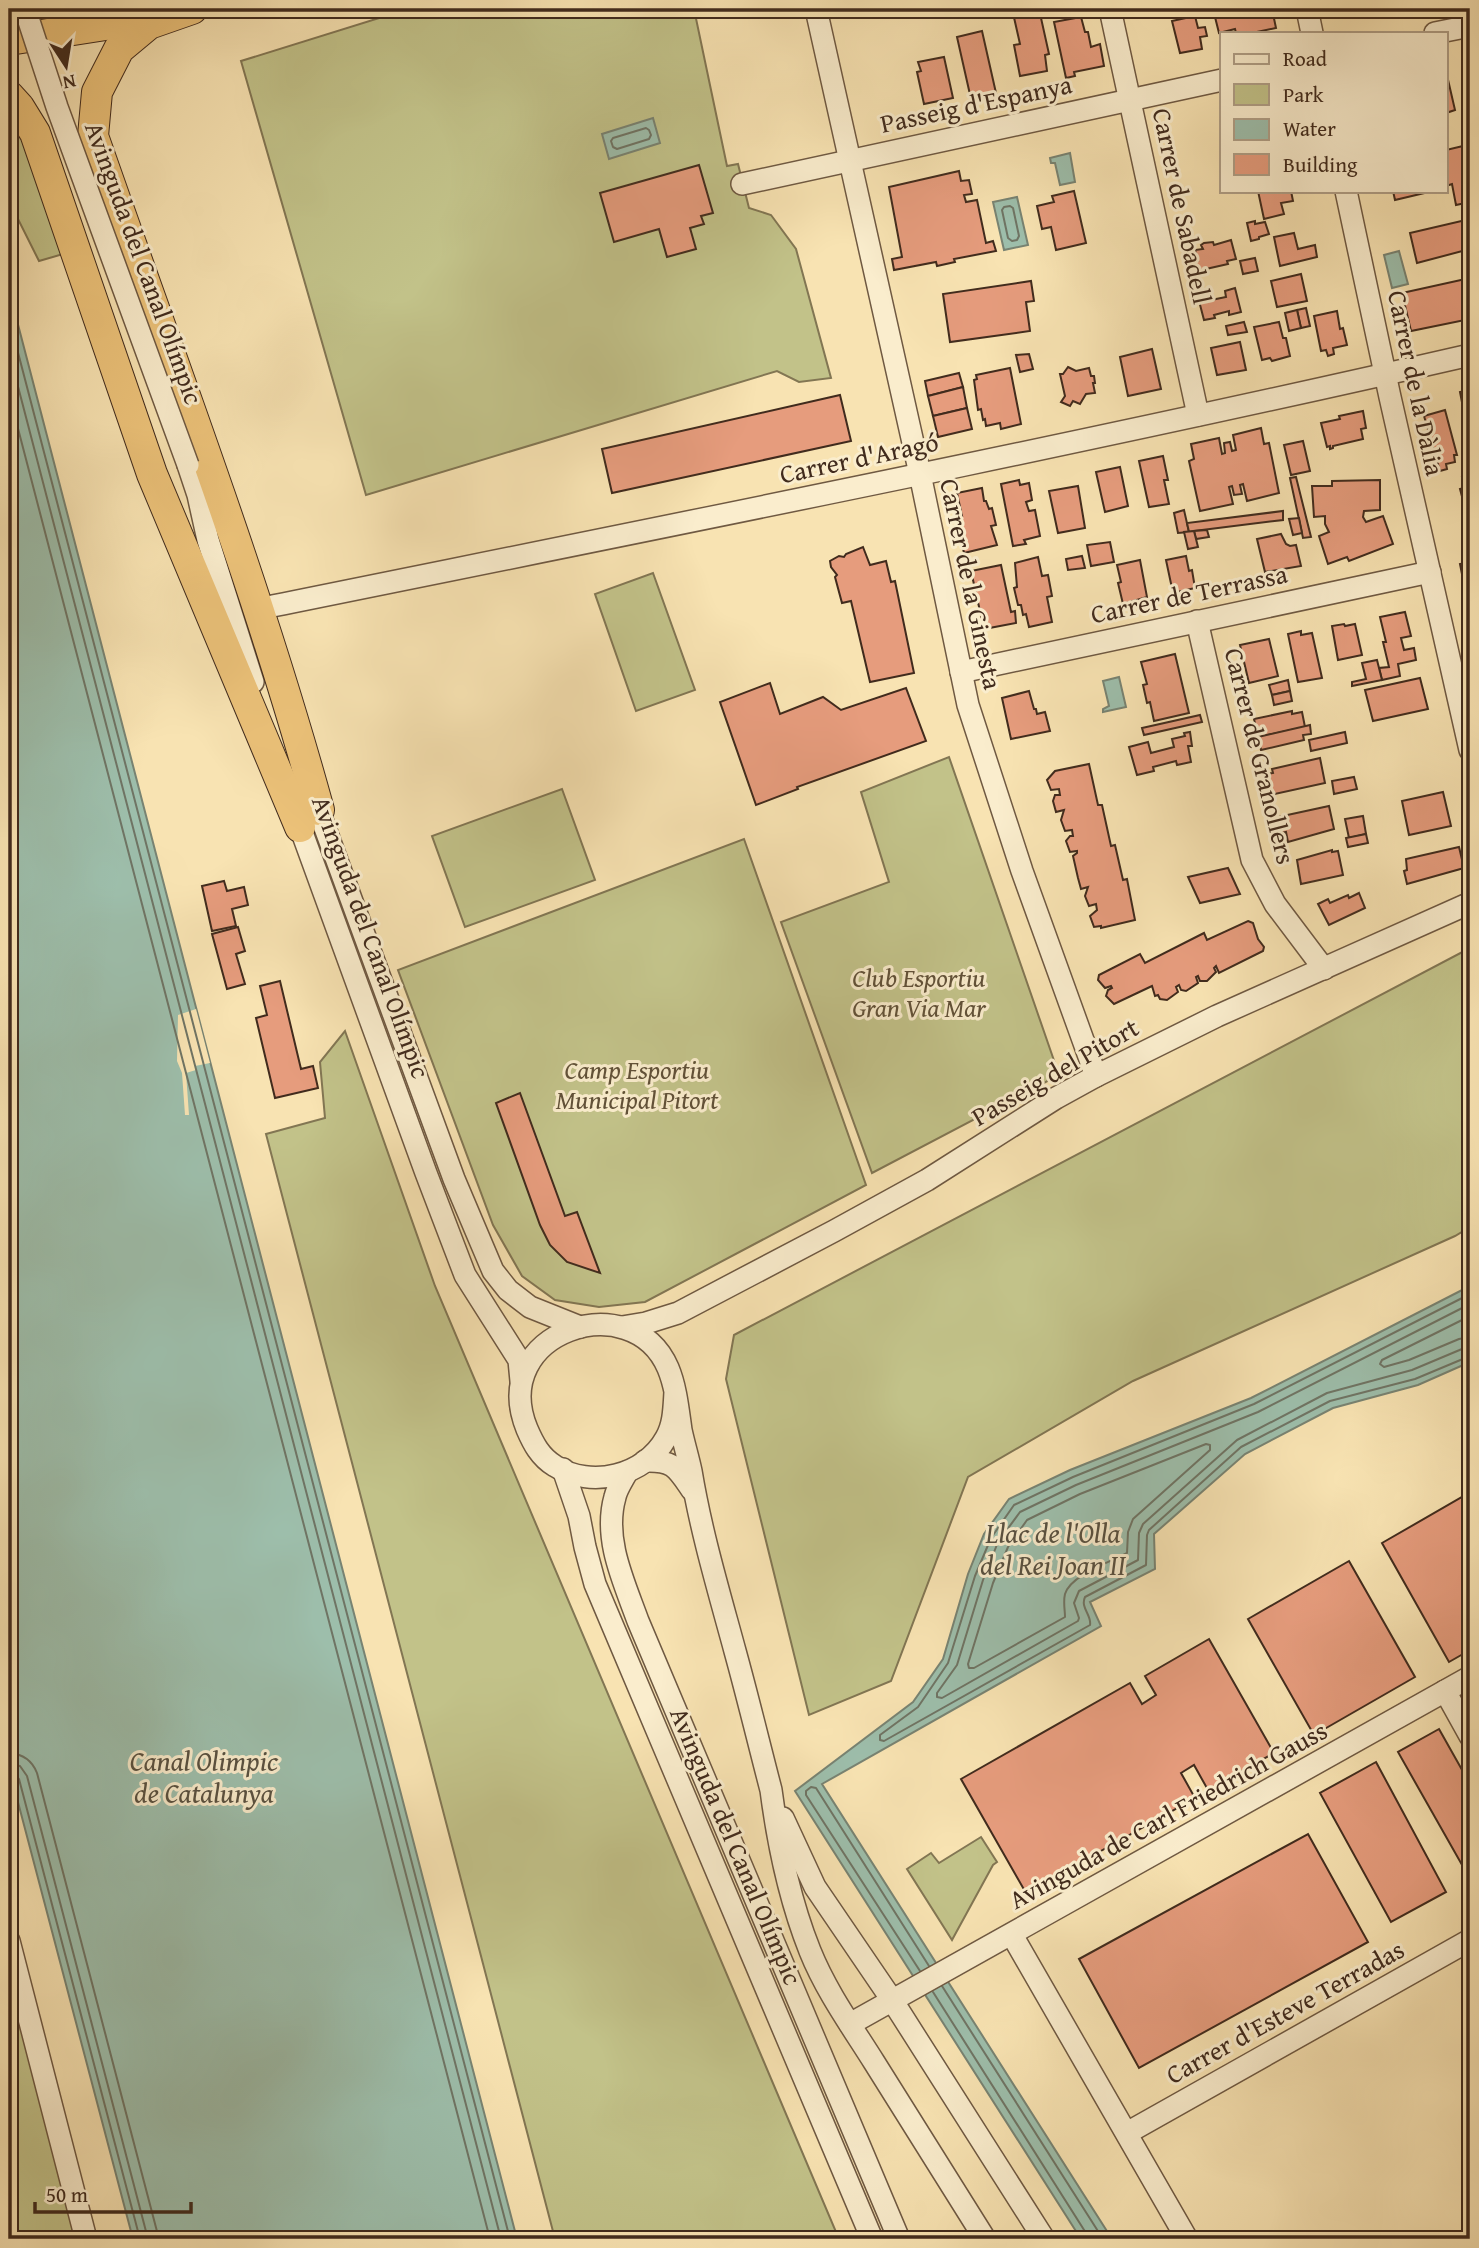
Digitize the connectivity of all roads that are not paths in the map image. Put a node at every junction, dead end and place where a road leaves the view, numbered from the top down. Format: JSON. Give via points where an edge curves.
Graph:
{"nodes":[{"id":1,"x":16,"y":9,"type":"edge"},
{"id":2,"x":25,"y":9,"type":"edge"},
{"id":3,"x":816,"y":9,"type":"edge"},
{"id":4,"x":1110,"y":9,"type":"edge"},
{"id":5,"x":1307,"y":9,"type":"edge"},
{"id":6,"x":9,"y":10,"type":"edge"},
{"id":7,"x":180,"y":12,"type":"edge"},
{"id":8,"x":1470,"y":26,"type":"edge"},
{"id":9,"x":1312,"y":32,"type":"edge"},
{"id":10,"x":1440,"y":32,"type":"edge"},
{"id":11,"x":9,"y":40,"type":"edge"},
{"id":12,"x":1220,"y":80,"type":"edge"},
{"id":13,"x":9,"y":96,"type":"edge"},
{"id":14,"x":1131,"y":99,"type":"junction"},
{"id":15,"x":849,"y":160,"type":"junction"},
{"id":16,"x":743,"y":184,"type":"dead end"},
{"id":17,"x":1346,"y":192,"type":"edge"},
{"id":18,"x":1470,"y":355,"type":"edge"},
{"id":19,"x":1385,"y":374,"type":"junction"},
{"id":20,"x":1198,"y":415,"type":"junction"},
{"id":21,"x":920,"y":474,"type":"junction"},
{"id":22,"x":1430,"y":572,"type":"junction"},
{"id":23,"x":258,"y":609,"type":"junction"},
{"id":24,"x":1197,"y":621,"type":"junction"},
{"id":25,"x":961,"y":672,"type":"junction"},
{"id":26,"x":1470,"y":750,"type":"edge"},
{"id":27,"x":310,"y":818,"type":"junction"},
{"id":28,"x":1470,"y":903,"type":"edge"},
{"id":29,"x":1324,"y":969,"type":"junction"},
{"id":30,"x":1096,"y":1076,"type":"junction"},
{"id":31,"x":678,"y":1313,"type":"junction"},
{"id":32,"x":580,"y":1327,"type":"junction"},
{"id":33,"x":622,"y":1327,"type":"junction"},
{"id":34,"x":663,"y":1359,"type":"junction"},
{"id":35,"x":521,"y":1384,"type":"junction"},
{"id":36,"x":675,"y":1392,"type":"junction"},
{"id":37,"x":636,"y":1466,"type":"junction"},
{"id":38,"x":563,"y":1469,"type":"junction"},
{"id":39,"x":694,"y":1492,"type":"junction"},
{"id":40,"x":1470,"y":1677,"type":"edge"},
{"id":41,"x":1445,"y":1691,"type":"junction"},
{"id":42,"x":1470,"y":1736,"type":"edge"},
{"id":43,"x":771,"y":1790,"type":"junction"},
{"id":44,"x":1012,"y":1935,"type":"junction"},
{"id":45,"x":1470,"y":1940,"type":"edge"},
{"id":46,"x":9,"y":1941,"type":"edge"},
{"id":47,"x":900,"y":1997,"type":"junction"},
{"id":48,"x":850,"y":2024,"type":"junction"},
{"id":49,"x":1127,"y":2133,"type":"junction"},
{"id":50,"x":86,"y":2239,"type":"edge"},
{"id":51,"x":872,"y":2239,"type":"edge"},
{"id":52,"x":899,"y":2239,"type":"edge"},
{"id":53,"x":985,"y":2239,"type":"edge"},
{"id":54,"x":1044,"y":2239,"type":"edge"},
{"id":55,"x":1187,"y":2239,"type":"edge"}],
"edges":[{"from":1,"to":6,"type":"highway"},
{"from":2,"to":27,"type":"street","name":"Avinguda del Canal Olímpic","bridge":true,"via":[[198,495],[229,610]]},
{"from":3,"to":15,"type":"street","name":"Carrer de la Ginesta"},
{"from":4,"to":14,"type":"street","name":"Carrer de Sabadell"},
{"from":5,"to":9,"type":"street"},
{"from":7,"to":11,"type":"highway"},
{"from":7,"to":23,"type":"highway","via":[[149,23],[119,49],[97,92],[93,136]]},
{"from":8,"to":10,"type":"street"},
{"from":12,"to":14,"type":"street","name":"Passeig d'Espanya"},
{"from":13,"to":27,"type":"highway","via":[[41,147],[152,474]]},
{"from":14,"to":15,"type":"street","name":"Passeig d'Espanya"},
{"from":14,"to":20,"type":"street","name":"Carrer de Sabadell"},
{"from":15,"to":16,"type":"street","name":"Passeig d'Espanya"},
{"from":15,"to":21,"type":"street","name":"Carrer de la Ginesta"},
{"from":17,"to":19,"type":"street","name":"Carrer de la Dàlia"},
{"from":18,"to":19,"type":"street","name":"Carrer d'Aragó"},
{"from":19,"to":20,"type":"street","name":"Carrer d'Aragó"},
{"from":19,"to":22,"type":"street","name":"Carrer de la Dàlia"},
{"from":20,"to":21,"type":"street","name":"Carrer d'Aragó"},
{"from":21,"to":23,"type":"street","name":"Carrer d'Aragó"},
{"from":21,"to":25,"type":"street","name":"Carrer de la Ginesta"},
{"from":22,"to":24,"type":"street","name":"Carrer de Terrassa"},
{"from":22,"to":26,"type":"street","name":"Carrer de la Dàlia"},
{"from":23,"to":27,"type":"highway","via":[[295,722]]},
{"from":24,"to":25,"type":"street","name":"Carrer de Terrassa"},
{"from":24,"to":29,"type":"street","name":"Carrer de Granollers","via":[[1252,860],[1275,904]]},
{"from":25,"to":30,"type":"street","name":"Carrer de la Ginesta","via":[[1023,871]]},
{"from":27,"to":32,"type":"street","name":"Avinguda del Canal Olímpic","via":[[493,1271],[530,1307]]},
{"from":27,"to":35,"type":"street","name":"Avinguda del Canal Olímpic","via":[[416,1147],[465,1275],[519,1360]]},
{"from":28,"to":29,"type":"street","name":"Passeig del Pitort"},
{"from":29,"to":30,"type":"street","name":"Passeig del Pitort"},
{"from":30,"to":31,"type":"street","name":"Passeig del Pitort","via":[[928,1180]]},
{"from":31,"to":33,"type":"street","name":"Passeig del Pitort"},
{"from":31,"to":34,"type":"street","via":[[665,1331]]},
{"from":32,"to":33,"type":"street"},
{"from":32,"to":35,"type":"street","via":[[542,1345],[531,1358]]},
{"from":33,"to":34,"type":"street","via":[[653,1345]]},
{"from":34,"to":36,"type":"street"},
{"from":35,"to":38,"type":"street","via":[[520,1412],[534,1447]]},
{"from":36,"to":37,"type":"street","via":[[674,1418],[666,1438]]},
{"from":36,"to":39,"type":"street"},
{"from":37,"to":38,"type":"street","via":[[619,1475],[587,1478]]},
{"from":37,"to":39,"type":"street","via":[[659,1460],[672,1464]]},
{"from":37,"to":52,"type":"street","name":"Avinguda del Canal Olímpic","via":[[615,1494],[611,1513],[615,1559]]},
{"from":38,"to":51,"type":"street","name":"Avinguda del Canal Olímpic","via":[[595,1584]]},
{"from":39,"to":43,"type":"street"},
{"from":40,"to":41,"type":"street","name":"Avinguda de Carl Friedrich Gauss"},
{"from":41,"to":42,"type":"street"},
{"from":41,"to":44,"type":"street","name":"Avinguda de Carl Friedrich Gauss"},
{"from":43,"to":47,"type":"street","via":[[815,1887]]},
{"from":43,"to":48,"type":"street","via":[[775,1826],[806,1938]]},
{"from":44,"to":47,"type":"street","name":"Avinguda de Carl Friedrich Gauss"},
{"from":44,"to":49,"type":"street"},
{"from":45,"to":49,"type":"street","name":"Carrer d'Esteve Terradas"},
{"from":46,"to":50,"type":"street"},
{"from":47,"to":48,"type":"street","name":"Avinguda de Carl Friedrich Gauss"},
{"from":47,"to":54,"type":"street"},
{"from":48,"to":53,"type":"street"},
{"from":49,"to":55,"type":"street"}]}
